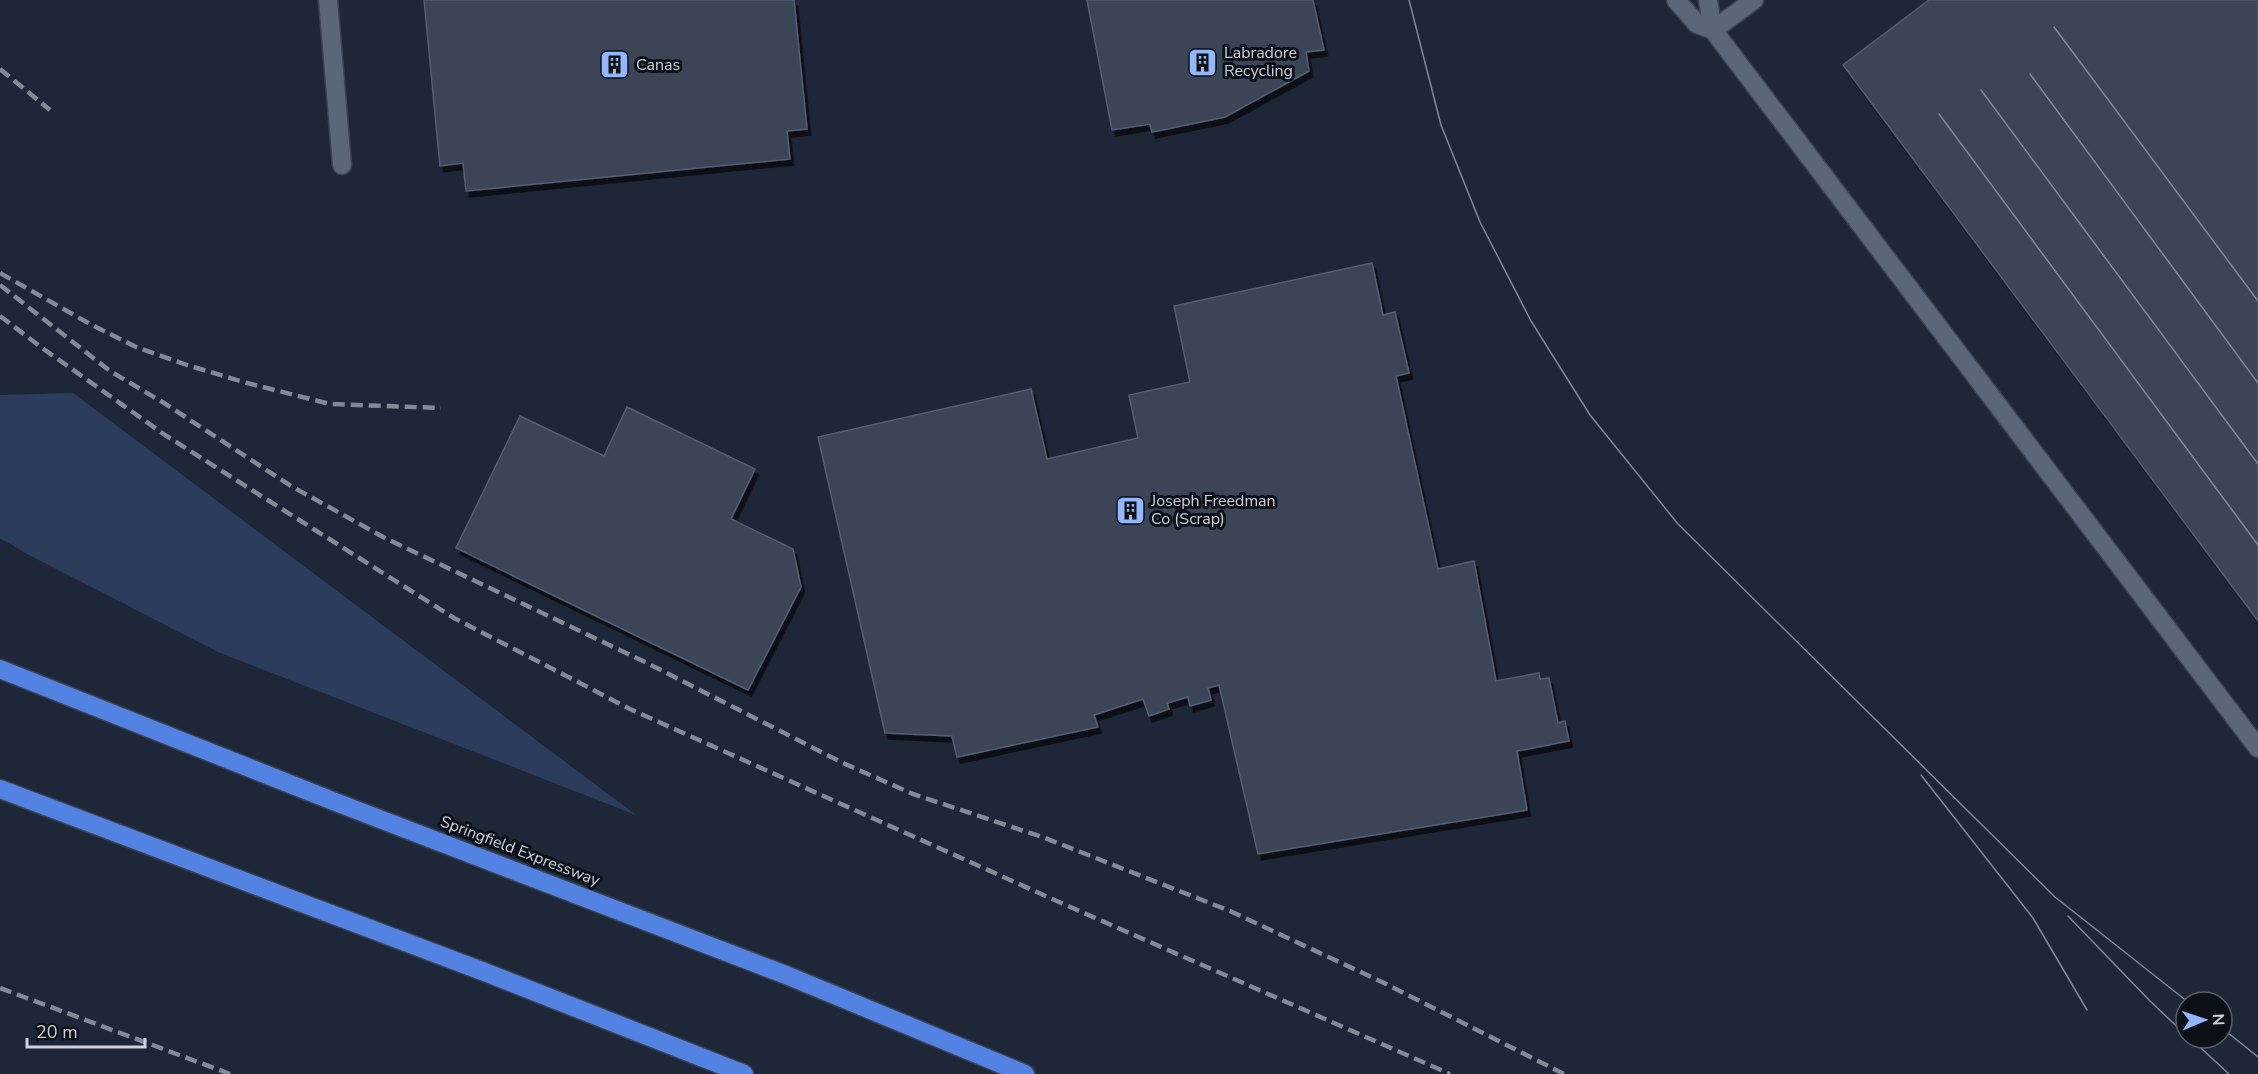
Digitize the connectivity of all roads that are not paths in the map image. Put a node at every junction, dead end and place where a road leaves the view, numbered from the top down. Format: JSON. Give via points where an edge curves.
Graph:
{"nodes":[{"id":1,"x":328,"y":0,"type":"edge"},
{"id":2,"x":1676,"y":0,"type":"edge"},
{"id":3,"x":1708,"y":0,"type":"edge"},
{"id":4,"x":1754,"y":0,"type":"edge"},
{"id":5,"x":1713,"y":30,"type":"junction"},
{"id":6,"x":342,"y":165,"type":"dead end"},
{"id":7,"x":0,"y":669,"type":"edge"},
{"id":8,"x":2258,"y":748,"type":"edge"},
{"id":9,"x":0,"y":789,"type":"edge"},
{"id":10,"x":744,"y":1074,"type":"edge"},
{"id":11,"x":1025,"y":1074,"type":"edge"}],
"edges":[{"from":1,"to":6,"type":"lane"},
{"from":2,"to":5,"type":"lane","via":[[1697,24]]},
{"from":3,"to":5,"type":"lane"},
{"from":4,"to":5,"type":"lane"},
{"from":5,"to":8,"type":"lane"},
{"from":7,"to":11,"type":"highway","name":"Springfield Expressway","via":[[786,975]]},
{"from":9,"to":10,"type":"highway"}]}
